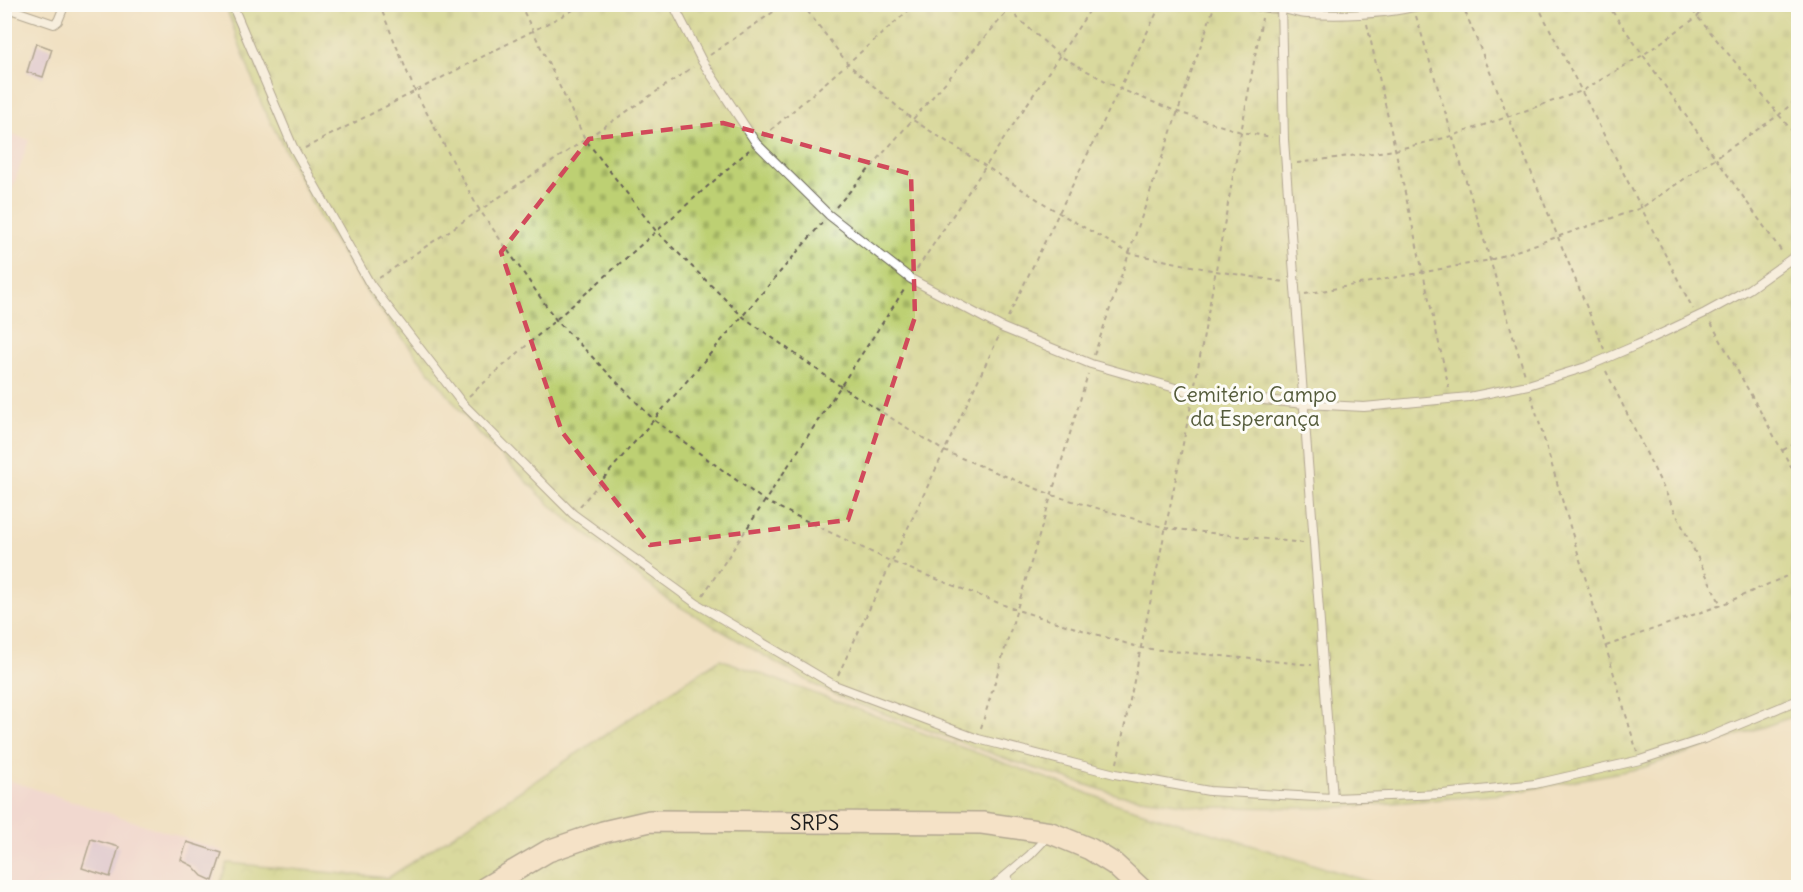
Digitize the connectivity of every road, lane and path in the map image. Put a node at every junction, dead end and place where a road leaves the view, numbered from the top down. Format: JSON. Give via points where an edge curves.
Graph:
{"nodes":[{"id":1,"x":58,"y":4,"type":"edge"},
{"id":2,"x":65,"y":4,"type":"edge"},
{"id":3,"x":232,"y":4,"type":"edge"},
{"id":4,"x":379,"y":4,"type":"edge"},
{"id":5,"x":519,"y":4,"type":"edge"},
{"id":6,"x":585,"y":4,"type":"edge"},
{"id":7,"x":673,"y":4,"type":"edge"},
{"id":8,"x":784,"y":4,"type":"edge"},
{"id":9,"x":802,"y":4,"type":"edge"},
{"id":10,"x":916,"y":4,"type":"edge"},
{"id":11,"x":1002,"y":4,"type":"edge"},
{"id":12,"x":1014,"y":4,"type":"edge"},
{"id":13,"x":1094,"y":4,"type":"edge"},
{"id":14,"x":1161,"y":4,"type":"edge"},
{"id":15,"x":1248,"y":4,"type":"edge"},
{"id":16,"x":1426,"y":4,"type":"edge"},
{"id":17,"x":1462,"y":4,"type":"edge"},
{"id":18,"x":1537,"y":4,"type":"edge"},
{"id":19,"x":1607,"y":4,"type":"edge"},
{"id":20,"x":1687,"y":4,"type":"edge"},
{"id":21,"x":1710,"y":4,"type":"edge"},
{"id":22,"x":4,"y":7,"type":"edge"},
{"id":23,"x":1281,"y":7,"type":"edge"},
{"id":24,"x":1009,"y":10,"type":"junction"},
{"id":25,"x":1364,"y":12,"type":"junction"},
{"id":26,"x":60,"y":15,"type":"junction"},
{"id":27,"x":1697,"y":16,"type":"junction"},
{"id":28,"x":531,"y":32,"type":"junction"},
{"id":29,"x":1643,"y":55,"type":"junction"},
{"id":30,"x":1060,"y":56,"type":"junction"},
{"id":31,"x":702,"y":61,"type":"junction"},
{"id":32,"x":848,"y":64,"type":"junction"},
{"id":33,"x":1120,"y":89,"type":"junction"},
{"id":34,"x":415,"y":91,"type":"junction"},
{"id":35,"x":1582,"y":91,"type":"junction"},
{"id":36,"x":1798,"y":98,"type":"edge"},
{"id":37,"x":1779,"y":115,"type":"junction"},
{"id":38,"x":1508,"y":117,"type":"junction"},
{"id":39,"x":913,"y":120,"type":"junction"},
{"id":40,"x":1798,"y":138,"type":"edge"},
{"id":41,"x":585,"y":139,"type":"junction"},
{"id":42,"x":1284,"y":140,"type":"junction"},
{"id":43,"x":756,"y":143,"type":"junction"},
{"id":44,"x":1395,"y":150,"type":"junction"},
{"id":45,"x":296,"y":152,"type":"junction"},
{"id":46,"x":1716,"y":158,"type":"junction"},
{"id":47,"x":1286,"y":164,"type":"junction"},
{"id":48,"x":985,"y":168,"type":"junction"},
{"id":49,"x":1641,"y":208,"type":"junction"},
{"id":50,"x":480,"y":210,"type":"junction"},
{"id":51,"x":1059,"y":213,"type":"junction"},
{"id":52,"x":829,"y":215,"type":"junction"},
{"id":53,"x":656,"y":231,"type":"junction"},
{"id":54,"x":1557,"y":235,"type":"junction"},
{"id":55,"x":1798,"y":254,"type":"edge"},
{"id":56,"x":1789,"y":261,"type":"junction"},
{"id":57,"x":1423,"y":273,"type":"junction"},
{"id":58,"x":911,"y":279,"type":"junction"},
{"id":59,"x":370,"y":284,"type":"junction"},
{"id":60,"x":1295,"y":284,"type":"junction"},
{"id":61,"x":1296,"y":296,"type":"junction"},
{"id":62,"x":1701,"y":315,"type":"junction"},
{"id":63,"x":742,"y":316,"type":"junction"},
{"id":64,"x":556,"y":320,"type":"junction"},
{"id":65,"x":1003,"y":328,"type":"junction"},
{"id":66,"x":1604,"y":359,"type":"junction"},
{"id":67,"x":840,"y":386,"type":"junction"},
{"id":68,"x":1452,"y":399,"type":"junction"},
{"id":69,"x":462,"y":403,"type":"junction"},
{"id":70,"x":1305,"y":404,"type":"junction"},
{"id":71,"x":654,"y":420,"type":"junction"},
{"id":72,"x":1798,"y":442,"type":"edge"},
{"id":73,"x":1783,"y":450,"type":"junction"},
{"id":74,"x":944,"y":452,"type":"junction"},
{"id":75,"x":1798,"y":479,"type":"edge"},
{"id":76,"x":765,"y":501,"type":"junction"},
{"id":77,"x":573,"y":514,"type":"junction"},
{"id":78,"x":1315,"y":545,"type":"junction"},
{"id":79,"x":892,"y":562,"type":"junction"},
{"id":80,"x":1798,"y":571,"type":"edge"},
{"id":81,"x":697,"y":604,"type":"junction"},
{"id":82,"x":1721,"y":605,"type":"junction"},
{"id":83,"x":1606,"y":646,"type":"dead end"},
{"id":84,"x":1324,"y":666,"type":"junction"},
{"id":85,"x":834,"y":685,"type":"junction"},
{"id":86,"x":1798,"y":700,"type":"edge"},
{"id":87,"x":1333,"y":798,"type":"junction"},
{"id":88,"x":1050,"y":833,"type":"junction"},
{"id":89,"x":1006,"y":877,"type":"junction"},
{"id":90,"x":485,"y":888,"type":"edge"},
{"id":91,"x":991,"y":888,"type":"edge"},
{"id":92,"x":1013,"y":888,"type":"edge"},
{"id":93,"x":1140,"y":888,"type":"edge"}],
"edges":[{"from":1,"to":26,"type":"lane"},
{"from":2,"to":26,"type":"lane"},
{"from":3,"to":45,"type":"lane"},
{"from":4,"to":34,"type":"path"},
{"from":5,"to":28,"type":"path"},
{"from":6,"to":28,"type":"path"},
{"from":7,"to":31,"type":"lane"},
{"from":8,"to":31,"type":"path"},
{"from":9,"to":32,"type":"path"},
{"from":10,"to":32,"type":"path"},
{"from":11,"to":24,"type":"path"},
{"from":12,"to":24,"type":"path"},
{"from":13,"to":30,"type":"path"},
{"from":14,"to":33,"type":"path"},
{"from":15,"to":23,"type":"lane","via":[[1263,9]]},
{"from":16,"to":25,"type":"lane"},
{"from":17,"to":38,"type":"path"},
{"from":18,"to":35,"type":"path"},
{"from":19,"to":29,"type":"path"},
{"from":20,"to":27,"type":"path"},
{"from":21,"to":27,"type":"path"},
{"from":22,"to":26,"type":"lane","via":[[54,24]]},
{"from":23,"to":25,"type":"lane","via":[[1305,14]]},
{"from":23,"to":42,"type":"lane"},
{"from":24,"to":30,"type":"path"},
{"from":24,"to":39,"type":"path"},
{"from":25,"to":44,"type":"path"},
{"from":27,"to":29,"type":"path"},
{"from":27,"to":37,"type":"path"},
{"from":28,"to":34,"type":"path"},
{"from":28,"to":41,"type":"path"},
{"from":29,"to":35,"type":"path"},
{"from":29,"to":46,"type":"path"},
{"from":30,"to":33,"type":"path"},
{"from":30,"to":48,"type":"path"},
{"from":31,"to":41,"type":"path"},
{"from":31,"to":43,"type":"lane"},
{"from":32,"to":39,"type":"path"},
{"from":32,"to":43,"type":"path"},
{"from":33,"to":42,"type":"path","via":[[1241,132]]},
{"from":33,"to":51,"type":"path"},
{"from":34,"to":45,"type":"path"},
{"from":34,"to":50,"type":"path"},
{"from":35,"to":38,"type":"path"},
{"from":35,"to":49,"type":"path"},
{"from":36,"to":37,"type":"path"},
{"from":37,"to":40,"type":"path"},
{"from":37,"to":46,"type":"path"},
{"from":38,"to":44,"type":"path"},
{"from":38,"to":54,"type":"path"},
{"from":39,"to":48,"type":"path"},
{"from":39,"to":52,"type":"path"},
{"from":41,"to":50,"type":"path"},
{"from":41,"to":53,"type":"path"},
{"from":42,"to":47,"type":"lane"},
{"from":43,"to":52,"type":"lane"},
{"from":43,"to":53,"type":"path"},
{"from":44,"to":47,"type":"path"},
{"from":44,"to":57,"type":"path"},
{"from":45,"to":59,"type":"lane"},
{"from":46,"to":49,"type":"path"},
{"from":46,"to":56,"type":"path"},
{"from":47,"to":60,"type":"lane"},
{"from":48,"to":51,"type":"path"},
{"from":48,"to":58,"type":"path"},
{"from":49,"to":54,"type":"path"},
{"from":49,"to":62,"type":"path"},
{"from":50,"to":59,"type":"path"},
{"from":50,"to":64,"type":"path"},
{"from":51,"to":60,"type":"path","via":[[1130,253]]},
{"from":51,"to":65,"type":"path"},
{"from":52,"to":58,"type":"lane"},
{"from":52,"to":63,"type":"path"},
{"from":53,"to":63,"type":"path"},
{"from":53,"to":64,"type":"path"},
{"from":54,"to":57,"type":"path","via":[[1490,260]]},
{"from":54,"to":66,"type":"path"},
{"from":55,"to":56,"type":"lane"},
{"from":56,"to":62,"type":"lane"},
{"from":57,"to":61,"type":"path"},
{"from":57,"to":68,"type":"path"},
{"from":58,"to":65,"type":"lane"},
{"from":58,"to":67,"type":"path"},
{"from":59,"to":69,"type":"lane"},
{"from":60,"to":61,"type":"lane"},
{"from":61,"to":70,"type":"lane"},
{"from":62,"to":66,"type":"lane"},
{"from":62,"to":73,"type":"path"},
{"from":63,"to":67,"type":"path"},
{"from":63,"to":71,"type":"path"},
{"from":64,"to":69,"type":"path"},
{"from":64,"to":71,"type":"path"},
{"from":65,"to":70,"type":"lane","via":[[1091,364],[1193,393]]},
{"from":65,"to":74,"type":"path"},
{"from":66,"to":68,"type":"lane","via":[[1528,385]]},
{"from":66,"to":82,"type":"path"},
{"from":67,"to":74,"type":"path"},
{"from":67,"to":76,"type":"path"},
{"from":68,"to":70,"type":"lane","via":[[1364,407]]},
{"from":69,"to":77,"type":"lane"},
{"from":70,"to":78,"type":"lane"},
{"from":71,"to":76,"type":"path"},
{"from":71,"to":77,"type":"path"},
{"from":72,"to":73,"type":"path"},
{"from":73,"to":75,"type":"path"},
{"from":74,"to":78,"type":"path","via":[[1052,495],[1166,528]]},
{"from":74,"to":79,"type":"path"},
{"from":76,"to":79,"type":"path"},
{"from":76,"to":81,"type":"path"},
{"from":77,"to":81,"type":"lane"},
{"from":78,"to":84,"type":"lane"},
{"from":79,"to":84,"type":"path","via":[[1017,610],[1141,648]]},
{"from":79,"to":85,"type":"path"},
{"from":80,"to":82,"type":"path"},
{"from":81,"to":85,"type":"lane"},
{"from":82,"to":83,"type":"path"},
{"from":84,"to":87,"type":"lane"},
{"from":85,"to":87,"type":"lane","via":[[978,739],[1115,774],[1209,791]]},
{"from":86,"to":87,"type":"lane","via":[[1704,739],[1640,760],[1535,784],[1443,794]]},
{"from":88,"to":89,"type":"lane"},
{"from":88,"to":90,"type":"main road","name":"SRPS","via":[[982,823],[650,821],[548,851]]},
{"from":88,"to":93,"type":"main road","name":"SRPS","via":[[1090,849]]},
{"from":89,"to":91,"type":"lane"},
{"from":89,"to":92,"type":"lane"}]}
